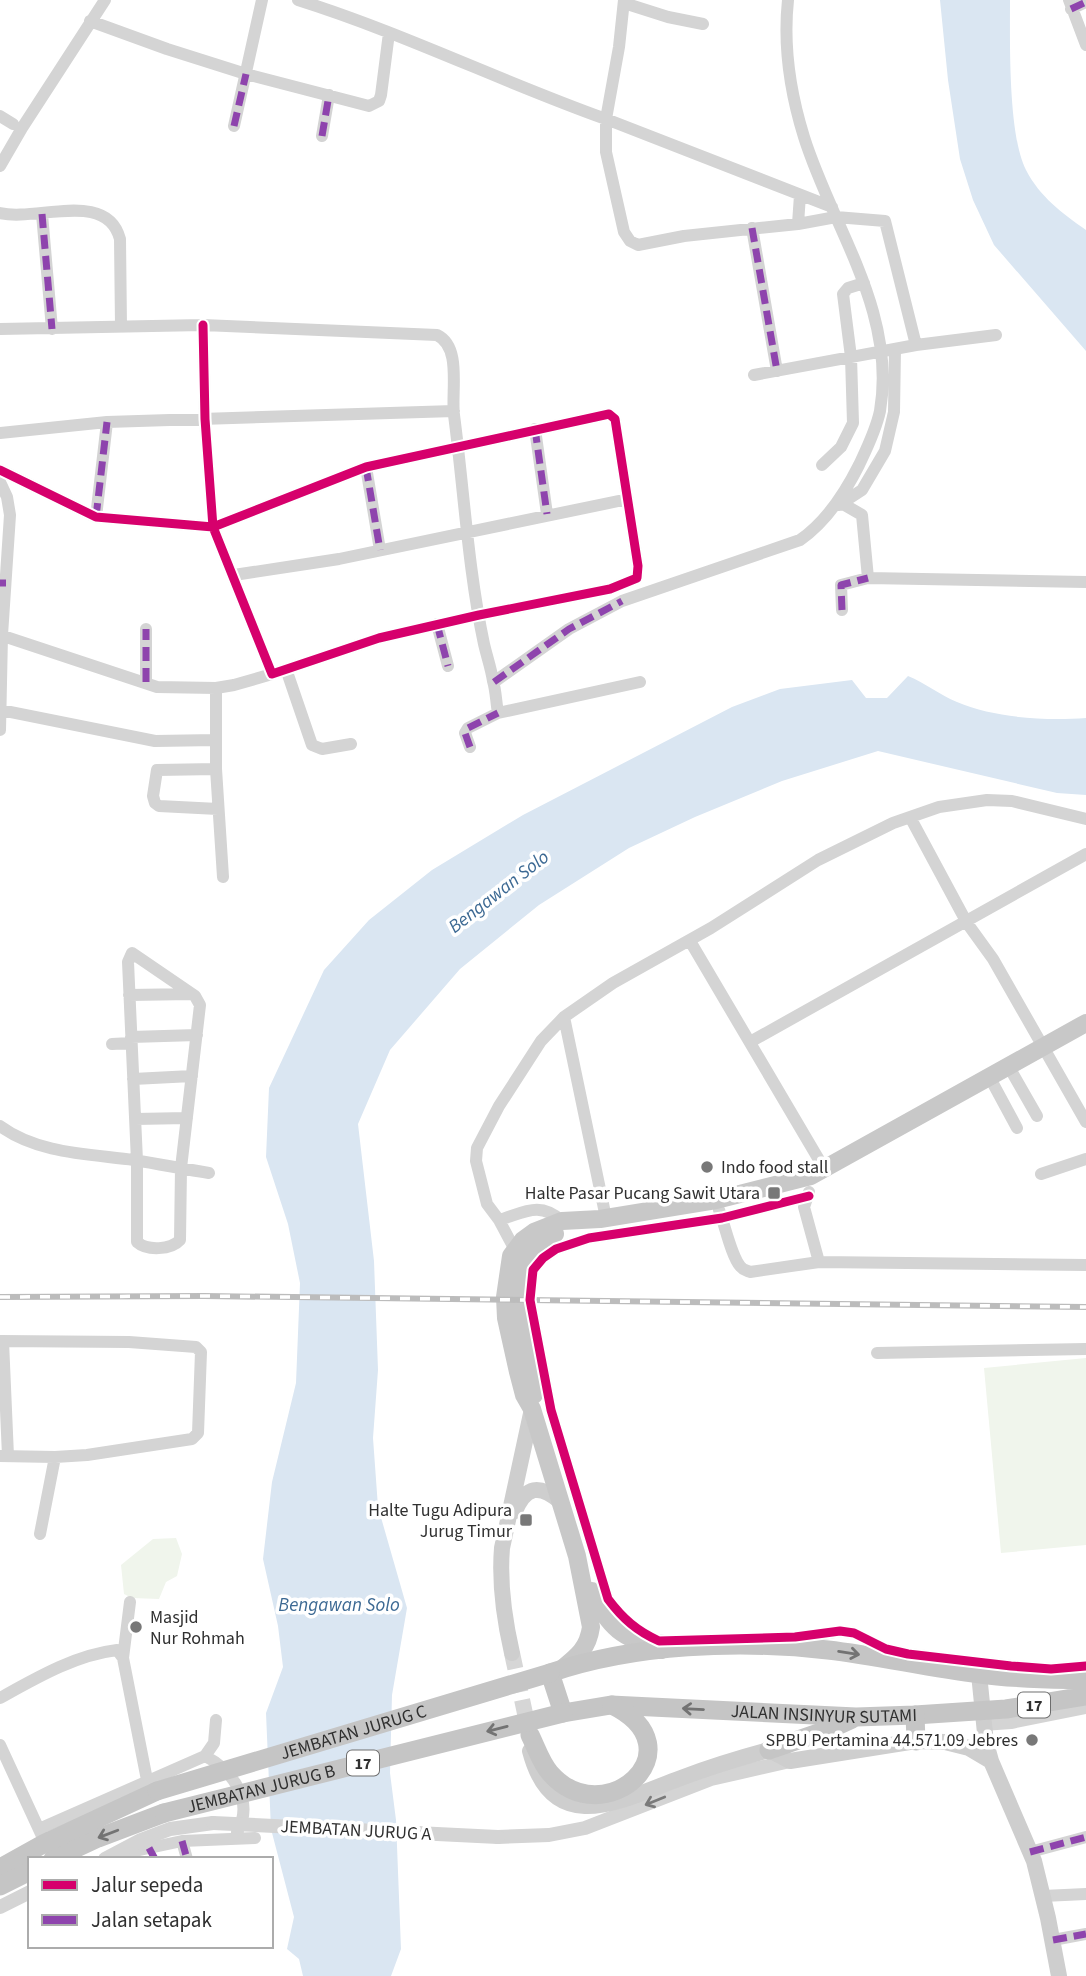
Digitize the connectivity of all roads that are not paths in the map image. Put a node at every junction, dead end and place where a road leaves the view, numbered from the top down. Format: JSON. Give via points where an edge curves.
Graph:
{"nodes":[{"id":1,"x":105,"y":0,"type":"edge"},
{"id":2,"x":262,"y":0,"type":"edge"},
{"id":3,"x":298,"y":0,"type":"edge"},
{"id":4,"x":788,"y":0,"type":"edge"},
{"id":5,"x":624,"y":2,"type":"edge"},
{"id":6,"x":1086,"y":2,"type":"edge"},
{"id":7,"x":1070,"y":4,"type":"edge"},
{"id":8,"x":90,"y":21,"type":"junction"},
{"id":9,"x":703,"y":24,"type":"dead end"},
{"id":10,"x":389,"y":33,"type":"junction"},
{"id":11,"x":1086,"y":45,"type":"edge"},
{"id":12,"x":246,"y":74,"type":"junction"},
{"id":13,"x":329,"y":95,"type":"junction"},
{"id":14,"x":0,"y":116,"type":"edge"},
{"id":15,"x":606,"y":119,"type":"junction"},
{"id":16,"x":13,"y":124,"type":"dead end"},
{"id":17,"x":234,"y":126,"type":"dead end"},
{"id":18,"x":322,"y":136,"type":"dead end"},
{"id":19,"x":0,"y":166,"type":"edge"},
{"id":20,"x":800,"y":195,"type":"junction"},
{"id":21,"x":834,"y":212,"type":"junction"},
{"id":22,"x":0,"y":213,"type":"edge"},
{"id":23,"x":42,"y":214,"type":"junction"},
{"id":24,"x":797,"y":224,"type":"junction"},
{"id":25,"x":752,"y":228,"type":"junction"},
{"id":26,"x":864,"y":283,"type":"junction"},
{"id":27,"x":121,"y":326,"type":"junction"},
{"id":28,"x":203,"y":326,"type":"junction"},
{"id":29,"x":52,"y":328,"type":"junction"},
{"id":30,"x":0,"y":329,"type":"edge"},
{"id":31,"x":996,"y":335,"type":"dead end"},
{"id":32,"x":916,"y":345,"type":"junction"},
{"id":33,"x":888,"y":351,"type":"junction"},
{"id":34,"x":851,"y":357,"type":"junction"},
{"id":35,"x":777,"y":371,"type":"junction"},
{"id":36,"x":754,"y":375,"type":"dead end"},
{"id":37,"x":454,"y":411,"type":"junction"},
{"id":38,"x":205,"y":419,"type":"junction"},
{"id":39,"x":107,"y":422,"type":"junction"},
{"id":40,"x":534,"y":429,"type":"junction"},
{"id":41,"x":0,"y":433,"type":"edge"},
{"id":42,"x":871,"y":440,"type":"junction"},
{"id":43,"x":458,"y":446,"type":"junction"},
{"id":44,"x":879,"y":462,"type":"junction"},
{"id":45,"x":822,"y":465,"type":"dead end"},
{"id":46,"x":366,"y":467,"type":"junction"},
{"id":47,"x":0,"y":470,"type":"edge"},
{"id":48,"x":0,"y":482,"type":"edge"},
{"id":49,"x":862,"y":490,"type":"junction"},
{"id":50,"x":628,"y":499,"type":"junction"},
{"id":51,"x":839,"y":505,"type":"junction"},
{"id":52,"x":547,"y":514,"type":"junction"},
{"id":53,"x":862,"y":515,"type":"junction"},
{"id":54,"x":96,"y":517,"type":"junction"},
{"id":55,"x":213,"y":527,"type":"junction"},
{"id":56,"x":468,"y":530,"type":"junction"},
{"id":57,"x":380,"y":550,"type":"junction"},
{"id":58,"x":234,"y":575,"type":"junction"},
{"id":59,"x":868,"y":578,"type":"junction"},
{"id":60,"x":1086,"y":582,"type":"edge"},
{"id":61,"x":3,"y":583,"type":"edge"},
{"id":62,"x":610,"y":589,"type":"junction"},
{"id":63,"x":622,"y":601,"type":"junction"},
{"id":64,"x":842,"y":610,"type":"dead end"},
{"id":65,"x":479,"y":614,"type":"junction"},
{"id":66,"x":437,"y":625,"type":"junction"},
{"id":67,"x":146,"y":628,"type":"dead end"},
{"id":68,"x":1,"y":635,"type":"edge"},
{"id":69,"x":448,"y":666,"type":"dead end"},
{"id":70,"x":286,"y":669,"type":"junction"},
{"id":71,"x":272,"y":674,"type":"junction"},
{"id":72,"x":146,"y":682,"type":"junction"},
{"id":73,"x":494,"y":682,"type":"junction"},
{"id":74,"x":640,"y":682,"type":"dead end"},
{"id":75,"x":216,"y":688,"type":"junction"},
{"id":76,"x":0,"y":710,"type":"edge"},
{"id":77,"x":498,"y":713,"type":"junction"},
{"id":78,"x":0,"y":730,"type":"edge"},
{"id":79,"x":216,"y":740,"type":"junction"},
{"id":80,"x":351,"y":744,"type":"dead end"},
{"id":81,"x":470,"y":747,"type":"dead end"},
{"id":82,"x":216,"y":769,"type":"junction"},
{"id":83,"x":218,"y":809,"type":"junction"},
{"id":84,"x":910,"y":817,"type":"junction"},
{"id":85,"x":1086,"y":819,"type":"edge"},
{"id":86,"x":1086,"y":854,"type":"edge"},
{"id":87,"x":223,"y":877,"type":"dead end"},
{"id":88,"x":967,"y":923,"type":"junction"},
{"id":89,"x":690,"y":941,"type":"junction"},
{"id":90,"x":192,"y":994,"type":"junction"},
{"id":91,"x":130,"y":995,"type":"junction"},
{"id":92,"x":564,"y":1017,"type":"junction"},
{"id":93,"x":1086,"y":1023,"type":"edge"},
{"id":94,"x":197,"y":1035,"type":"junction"},
{"id":95,"x":131,"y":1040,"type":"junction"},
{"id":96,"x":750,"y":1042,"type":"junction"},
{"id":97,"x":112,"y":1044,"type":"dead end"},
{"id":98,"x":1045,"y":1046,"type":"junction"},
{"id":99,"x":1009,"y":1067,"type":"junction"},
{"id":100,"x":192,"y":1076,"type":"junction"},
{"id":101,"x":990,"y":1078,"type":"junction"},
{"id":102,"x":133,"y":1079,"type":"junction"},
{"id":103,"x":1037,"y":1116,"type":"dead end"},
{"id":104,"x":187,"y":1118,"type":"junction"},
{"id":105,"x":135,"y":1119,"type":"junction"},
{"id":106,"x":1086,"y":1122,"type":"edge"},
{"id":107,"x":0,"y":1126,"type":"edge"},
{"id":108,"x":1017,"y":1128,"type":"dead end"},
{"id":109,"x":1086,"y":1159,"type":"edge"},
{"id":110,"x":137,"y":1161,"type":"junction"},
{"id":111,"x":181,"y":1168,"type":"junction"},
{"id":112,"x":209,"y":1173,"type":"dead end"},
{"id":113,"x":818,"y":1173,"type":"junction"},
{"id":114,"x":1041,"y":1174,"type":"dead end"},
{"id":115,"x":809,"y":1196,"type":"junction"},
{"id":116,"x":716,"y":1200,"type":"junction"},
{"id":117,"x":603,"y":1218,"type":"junction"},
{"id":118,"x":722,"y":1218,"type":"junction"},
{"id":119,"x":499,"y":1220,"type":"junction"},
{"id":120,"x":562,"y":1221,"type":"junction"},
{"id":121,"x":515,"y":1250,"type":"junction"},
{"id":122,"x":819,"y":1262,"type":"junction"},
{"id":123,"x":1086,"y":1265,"type":"edge"},
{"id":124,"x":1,"y":1341,"type":"edge"},
{"id":125,"x":1086,"y":1349,"type":"edge"},
{"id":126,"x":877,"y":1353,"type":"dead end"},
{"id":127,"x":538,"y":1375,"type":"junction"},
{"id":128,"x":532,"y":1409,"type":"junction"},
{"id":129,"x":4,"y":1456,"type":"edge"},
{"id":130,"x":55,"y":1457,"type":"junction"},
{"id":131,"x":560,"y":1501,"type":"junction"},
{"id":132,"x":509,"y":1526,"type":"junction"},
{"id":133,"x":40,"y":1534,"type":"dead end"},
{"id":134,"x":576,"y":1556,"type":"junction"},
{"id":135,"x":130,"y":1602,"type":"dead end"},
{"id":136,"x":661,"y":1650,"type":"junction"},
{"id":137,"x":512,"y":1653,"type":"tunnel mouth"},
{"id":138,"x":122,"y":1658,"type":"junction"},
{"id":139,"x":908,"y":1659,"type":"junction"},
{"id":140,"x":1086,"y":1666,"type":"edge"},
{"id":141,"x":556,"y":1671,"type":"junction"},
{"id":142,"x":979,"y":1674,"type":"junction"},
{"id":143,"x":1086,"y":1680,"type":"edge"},
{"id":144,"x":1086,"y":1696,"type":"edge"},
{"id":145,"x":0,"y":1698,"type":"edge"},
{"id":146,"x":611,"y":1705,"type":"junction"},
{"id":147,"x":1086,"y":1708,"type":"edge"},
{"id":148,"x":563,"y":1713,"type":"junction"},
{"id":149,"x":915,"y":1715,"type":"junction"},
{"id":150,"x":856,"y":1717,"type":"junction"},
{"id":151,"x":982,"y":1718,"type":"junction"},
{"id":152,"x":216,"y":1720,"type":"dead end"},
{"id":153,"x":530,"y":1735,"type":"joint"},
{"id":154,"x":916,"y":1741,"type":"junction"},
{"id":155,"x":0,"y":1745,"type":"edge"},
{"id":156,"x":769,"y":1750,"type":"junction"},
{"id":157,"x":205,"y":1756,"type":"junction"},
{"id":158,"x":790,"y":1761,"type":"junction"},
{"id":159,"x":991,"y":1761,"type":"junction"},
{"id":160,"x":152,"y":1786,"type":"junction"},
{"id":161,"x":616,"y":1809,"type":"junction"},
{"id":162,"x":1086,"y":1837,"type":"edge"},
{"id":163,"x":234,"y":1838,"type":"junction"},
{"id":164,"x":255,"y":1838,"type":"dead end"},
{"id":165,"x":182,"y":1841,"type":"junction"},
{"id":166,"x":50,"y":1849,"type":"edge"},
{"id":167,"x":1030,"y":1852,"type":"junction"},
{"id":168,"x":152,"y":1853,"type":"edge"},
{"id":169,"x":28,"y":1857,"type":"edge"},
{"id":170,"x":29,"y":1857,"type":"edge"},
{"id":171,"x":110,"y":1857,"type":"edge"},
{"id":172,"x":186,"y":1857,"type":"edge"},
{"id":173,"x":0,"y":1868,"type":"edge"},
{"id":174,"x":28,"y":1872,"type":"edge"},
{"id":175,"x":0,"y":1886,"type":"edge"},
{"id":176,"x":28,"y":1893,"type":"edge"},
{"id":177,"x":1086,"y":1894,"type":"edge"},
{"id":178,"x":1043,"y":1896,"type":"junction"},
{"id":179,"x":0,"y":1907,"type":"edge"},
{"id":180,"x":1086,"y":1934,"type":"edge"},
{"id":181,"x":1052,"y":1940,"type":"junction"},
{"id":182,"x":1059,"y":1976,"type":"edge"}],
"edges":[{"from":1,"to":8,"type":"street"},
{"from":2,"to":12,"type":"street"},
{"from":3,"to":10,"type":"street"},
{"from":4,"to":21,"type":"street","via":[[786,35],[792,92],[804,138]]},
{"from":5,"to":9,"type":"street","via":[[668,18]]},
{"from":5,"to":15,"type":"street"},
{"from":6,"to":7,"type":"street"},
{"from":7,"to":11,"type":"street"},
{"from":8,"to":12,"type":"street"},
{"from":8,"to":19,"type":"street"},
{"from":10,"to":13,"type":"street","via":[[379,101],[365,105]]},
{"from":10,"to":15,"type":"street"},
{"from":12,"to":13,"type":"street"},
{"from":12,"to":17,"type":"street"},
{"from":13,"to":18,"type":"street"},
{"from":14,"to":16,"type":"street"},
{"from":15,"to":20,"type":"street"},
{"from":15,"to":25,"type":"street","via":[[608,162],[624,232],[632,243]]},
{"from":20,"to":21,"type":"street"},
{"from":20,"to":24,"type":"street"},
{"from":21,"to":24,"type":"street"},
{"from":21,"to":26,"type":"street"},
{"from":21,"to":32,"type":"street","via":[[885,221]]},
{"from":22,"to":23,"type":"street"},
{"from":23,"to":27,"type":"street","via":[[93,212],[115,227],[120,239]]},
{"from":23,"to":29,"type":"street"},
{"from":24,"to":25,"type":"street"},
{"from":25,"to":35,"type":"street"},
{"from":26,"to":33,"type":"street"},
{"from":26,"to":34,"type":"street","via":[[844,294]]},
{"from":27,"to":28,"type":"street"},
{"from":27,"to":29,"type":"street"},
{"from":28,"to":37,"type":"street","via":[[436,335],[446,341],[451,352]]},
{"from":28,"to":38,"type":"street"},
{"from":29,"to":30,"type":"street"},
{"from":31,"to":32,"type":"street"},
{"from":32,"to":33,"type":"street"},
{"from":33,"to":34,"type":"street"},
{"from":33,"to":42,"type":"street"},
{"from":33,"to":44,"type":"street","via":[[894,412]]},
{"from":34,"to":35,"type":"street"},
{"from":34,"to":45,"type":"street","via":[[853,423],[841,447]]},
{"from":35,"to":36,"type":"street"},
{"from":37,"to":38,"type":"street"},
{"from":37,"to":43,"type":"street"},
{"from":38,"to":39,"type":"street"},
{"from":38,"to":55,"type":"street"},
{"from":39,"to":41,"type":"street"},
{"from":39,"to":54,"type":"street"},
{"from":40,"to":43,"type":"street"},
{"from":40,"to":50,"type":"street","via":[[612,414]]},
{"from":40,"to":52,"type":"street"},
{"from":42,"to":44,"type":"street"},
{"from":42,"to":51,"type":"street"},
{"from":43,"to":46,"type":"street"},
{"from":43,"to":56,"type":"street"},
{"from":44,"to":49,"type":"street"},
{"from":46,"to":55,"type":"street"},
{"from":46,"to":57,"type":"street"},
{"from":47,"to":54,"type":"street"},
{"from":48,"to":61,"type":"street","via":[[10,515]]},
{"from":49,"to":51,"type":"street"},
{"from":49,"to":53,"type":"street"},
{"from":50,"to":52,"type":"street"},
{"from":50,"to":62,"type":"street","via":[[638,575]]},
{"from":51,"to":53,"type":"street"},
{"from":51,"to":63,"type":"street","via":[[800,540]]},
{"from":52,"to":56,"type":"street"},
{"from":53,"to":59,"type":"street"},
{"from":54,"to":55,"type":"street"},
{"from":55,"to":58,"type":"street"},
{"from":56,"to":57,"type":"street"},
{"from":56,"to":65,"type":"street"},
{"from":57,"to":58,"type":"street"},
{"from":58,"to":71,"type":"street"},
{"from":59,"to":60,"type":"street"},
{"from":59,"to":64,"type":"street","via":[[841,585]]},
{"from":61,"to":68,"type":"street"},
{"from":62,"to":63,"type":"street"},
{"from":62,"to":65,"type":"street"},
{"from":63,"to":73,"type":"street","via":[[569,629]]},
{"from":65,"to":66,"type":"street"},
{"from":65,"to":73,"type":"street"},
{"from":66,"to":69,"type":"street"},
{"from":66,"to":70,"type":"street","via":[[379,638]]},
{"from":67,"to":72,"type":"street"},
{"from":68,"to":72,"type":"street"},
{"from":68,"to":76,"type":"street"},
{"from":70,"to":71,"type":"street"},
{"from":70,"to":80,"type":"street","via":[[312,745],[322,749]]},
{"from":71,"to":75,"type":"street"},
{"from":72,"to":75,"type":"street","via":[[157,687]]},
{"from":73,"to":77,"type":"street"},
{"from":74,"to":77,"type":"street"},
{"from":75,"to":79,"type":"street"},
{"from":76,"to":78,"type":"street"},
{"from":76,"to":79,"type":"street","via":[[155,741]]},
{"from":77,"to":81,"type":"street","via":[[468,728],[465,733]]},
{"from":79,"to":82,"type":"street"},
{"from":82,"to":83,"type":"street"},
{"from":82,"to":83,"type":"street","via":[[157,770],[153,796],[159,806]]},
{"from":83,"to":87,"type":"street"},
{"from":84,"to":85,"type":"street","via":[[939,807],[998,800]]},
{"from":84,"to":88,"type":"street"},
{"from":84,"to":89,"type":"street","via":[[818,860]]},
{"from":86,"to":88,"type":"street"},
{"from":88,"to":96,"type":"street"},
{"from":88,"to":98,"type":"street"},
{"from":89,"to":92,"type":"street","via":[[612,983]]},
{"from":89,"to":96,"type":"street"},
{"from":90,"to":91,"type":"street"},
{"from":90,"to":91,"type":"street","via":[[132,953],[128,962]]},
{"from":90,"to":94,"type":"street","via":[[200,1005]]},
{"from":91,"to":95,"type":"street"},
{"from":92,"to":117,"type":"street"},
{"from":92,"to":119,"type":"street","via":[[541,1041],[477,1148],[487,1204]]},
{"from":93,"to":98,"type":"main road"},
{"from":94,"to":95,"type":"street"},
{"from":94,"to":100,"type":"street"},
{"from":95,"to":97,"type":"street"},
{"from":95,"to":102,"type":"street"},
{"from":96,"to":113,"type":"street"},
{"from":98,"to":99,"type":"main road"},
{"from":98,"to":106,"type":"street"},
{"from":99,"to":101,"type":"main road"},
{"from":99,"to":103,"type":"street"},
{"from":100,"to":102,"type":"street"},
{"from":100,"to":104,"type":"street"},
{"from":101,"to":108,"type":"street"},
{"from":101,"to":113,"type":"main road"},
{"from":102,"to":105,"type":"street"},
{"from":104,"to":105,"type":"street"},
{"from":104,"to":111,"type":"street"},
{"from":105,"to":110,"type":"street"},
{"from":107,"to":110,"type":"street","via":[[48,1147]]},
{"from":109,"to":114,"type":"street"},
{"from":110,"to":111,"type":"street"},
{"from":110,"to":111,"type":"street","via":[[137,1242],[142,1247],[174,1247],[180,1240]]},
{"from":111,"to":112,"type":"street"},
{"from":113,"to":115,"type":"street"},
{"from":113,"to":116,"type":"main road"},
{"from":115,"to":118,"type":"street"},
{"from":115,"to":122,"type":"street","via":[[804,1207]]},
{"from":116,"to":117,"type":"main road"},
{"from":116,"to":118,"type":"street"},
{"from":117,"to":120,"type":"main road"},
{"from":117,"to":127,"type":"main road","via":[[550,1236],[525,1260],[519,1304]]},
{"from":118,"to":122,"type":"street","via":[[744,1270]]},
{"from":118,"to":127,"type":"street","via":[[589,1238],[543,1258],[533,1270],[530,1300]]},
{"from":119,"to":120,"type":"street","via":[[537,1208]]},
{"from":119,"to":121,"type":"street"},
{"from":120,"to":121,"type":"main road","via":[[534,1232]]},
{"from":121,"to":128,"type":"main road","via":[[506,1277],[506,1318],[524,1395]]},
{"from":122,"to":123,"type":"street"},
{"from":124,"to":129,"type":"street"},
{"from":124,"to":130,"type":"street","via":[[129,1342],[196,1347],[201,1352],[196,1437]]},
{"from":125,"to":126,"type":"street"},
{"from":127,"to":128,"type":"main road"},
{"from":127,"to":139,"type":"street","via":[[608,1599],[624,1620],[659,1641],[795,1637],[840,1631]]},
{"from":128,"to":131,"type":"main road"},
{"from":128,"to":132,"type":"main road"},
{"from":129,"to":130,"type":"street"},
{"from":130,"to":133,"type":"street"},
{"from":131,"to":132,"type":"main road","via":[[550,1493],[533,1490],[523,1496]]},
{"from":131,"to":134,"type":"main road"},
{"from":132,"to":137,"type":"main road","via":[[501,1565]]},
{"from":134,"to":136,"type":"main road","via":[[611,1625],[626,1637]]},
{"from":134,"to":141,"type":"main road","via":[[590,1639],[583,1652]]},
{"from":135,"to":138,"type":"street"},
{"from":136,"to":139,"type":"highway","number":"17","one_way":true,"via":[[802,1648]]},
{"from":136,"to":141,"type":"highway","number":"17","via":[[597,1659]]},
{"from":138,"to":145,"type":"street","via":[[117,1650],[88,1657]]},
{"from":138,"to":160,"type":"street"},
{"from":139,"to":140,"type":"street"},
{"from":139,"to":142,"type":"highway","number":"17"},
{"from":141,"to":148,"type":"highway"},
{"from":141,"to":160,"type":"highway","name":"JEMBATAN JURUG C","number":"17","bridge":true},
{"from":142,"to":143,"type":"highway","number":"17"},
{"from":142,"to":151,"type":"main road"},
{"from":144,"to":151,"type":"highway","name":"JALAN INSINYUR SUTAMI","number":"17"},
{"from":146,"to":148,"type":"highway","name":"JALAN INSINYUR SUTAMI","number":"17"},
{"from":150,"to":146,"type":"highway","name":"JALAN INSINYUR SUTAMI","number":"17","one_way":true},
{"from":146,"to":153,"type":"highway","via":[[633,1719],[647,1739],[644,1768],[620,1789],[588,1794],[566,1787],[548,1771]]},
{"from":147,"to":151,"type":"street","via":[[1046,1717]]},
{"from":148,"to":166,"type":"highway","name":"JEMBATAN JURUG B","number":"17","one_way":true,"bridge":true,"via":[[164,1813],[99,1838]]},
{"from":149,"to":150,"type":"highway","name":"JALAN INSINYUR SUTAMI","number":"17"},
{"from":149,"to":151,"type":"highway","name":"JALAN INSINYUR SUTAMI","number":"17"},
{"from":149,"to":154,"type":"highway"},
{"from":150,"to":156,"type":"highway"},
{"from":151,"to":159,"type":"main road"},
{"from":152,"to":157,"type":"street","via":[[214,1743]]},
{"from":153,"to":161,"type":"main road","via":[[533,1764],[546,1786],[584,1807]]},
{"from":154,"to":158,"type":"main road"},
{"from":154,"to":159,"type":"main road","via":[[969,1748]]},
{"from":155,"to":166,"type":"street"},
{"from":156,"to":158,"type":"main road"},
{"from":156,"to":161,"type":"main road","via":[[735,1759]]},
{"from":157,"to":160,"type":"street"},
{"from":157,"to":163,"type":"street","via":[[226,1769],[239,1789],[242,1814]]},
{"from":158,"to":161,"type":"street","name":"JEMBATAN JURUG A","one_way":true,"via":[[730,1773]]},
{"from":159,"to":167,"type":"main road"},
{"from":160,"to":166,"type":"highway","number":"17"},
{"from":161,"to":171,"type":"street","name":"JEMBATAN JURUG A","bridge":true,"via":[[585,1828],[498,1837],[213,1823],[170,1829]]},
{"from":162,"to":167,"type":"street"},
{"from":163,"to":164,"type":"street"},
{"from":163,"to":165,"type":"street"},
{"from":165,"to":168,"type":"street"},
{"from":165,"to":172,"type":"street"},
{"from":166,"to":170,"type":"highway","number":"17"},
{"from":167,"to":178,"type":"main road"},
{"from":168,"to":171,"type":"street"},
{"from":169,"to":173,"type":"highway","number":"17"},
{"from":174,"to":175,"type":"highway"},
{"from":176,"to":179,"type":"street"},
{"from":177,"to":178,"type":"street"},
{"from":178,"to":181,"type":"main road"},
{"from":180,"to":181,"type":"street"},
{"from":181,"to":182,"type":"main road"}]}
